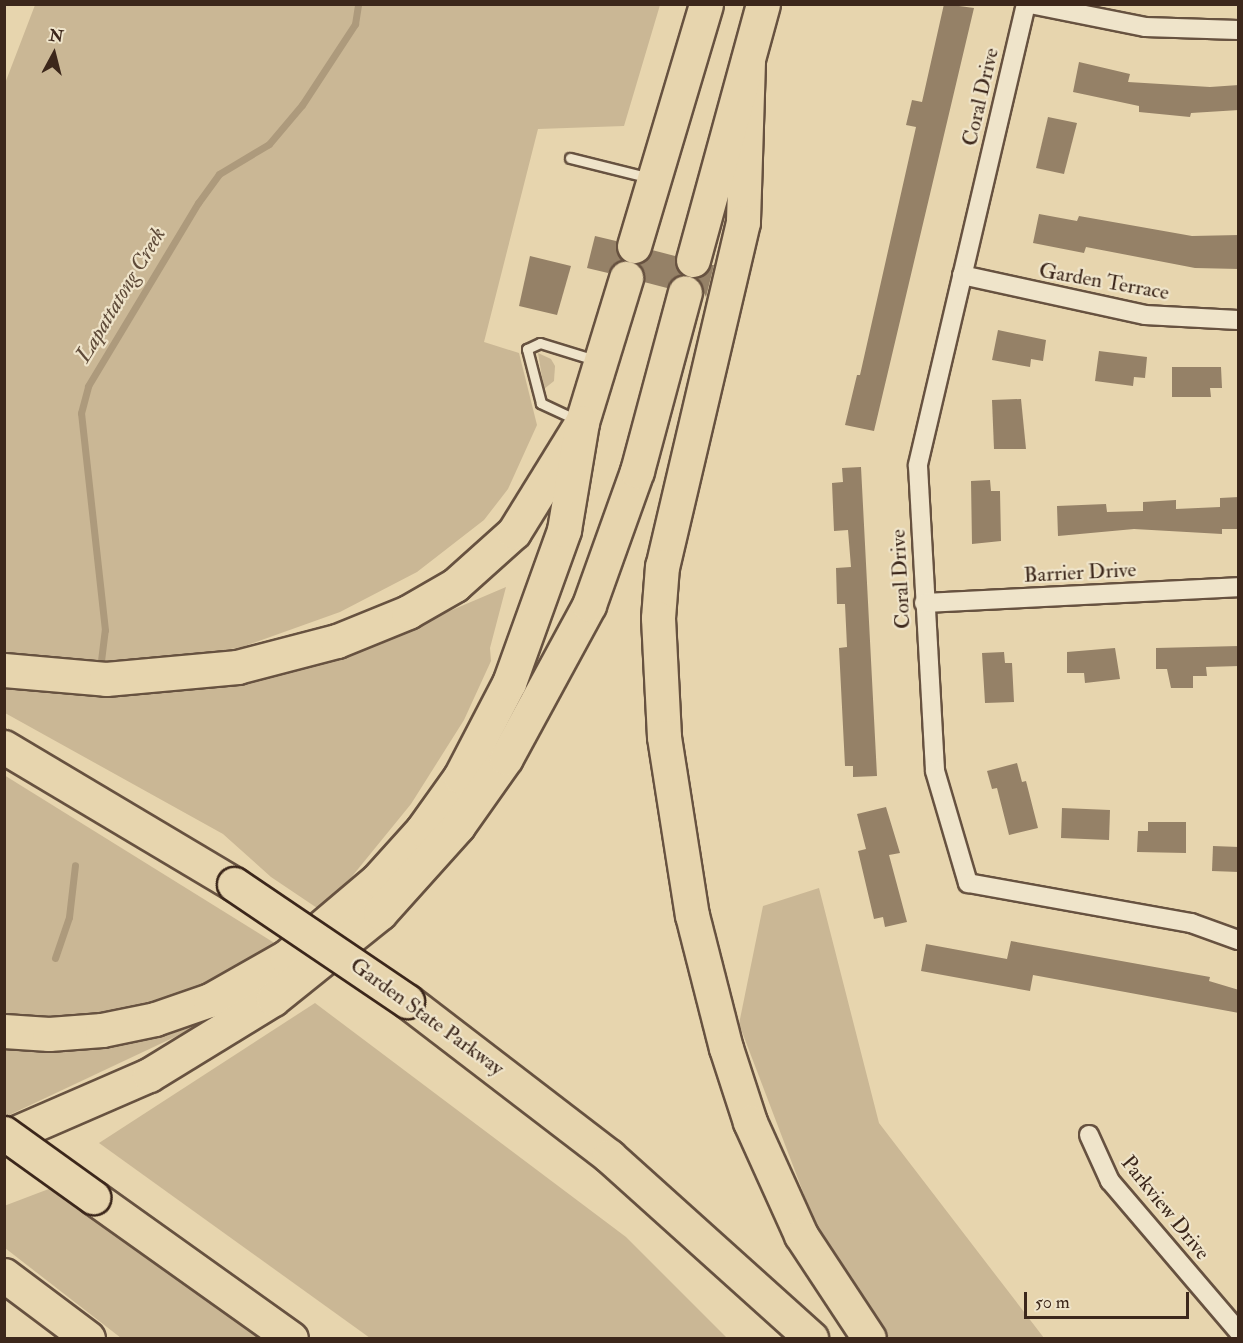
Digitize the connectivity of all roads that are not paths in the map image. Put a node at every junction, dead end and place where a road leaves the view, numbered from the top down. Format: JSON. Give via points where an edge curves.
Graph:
{"nodes":[{"id":1,"x":700,"y":4,"type":"edge"},
{"id":2,"x":706,"y":4,"type":"edge"},
{"id":3,"x":764,"y":4,"type":"edge"},
{"id":4,"x":1028,"y":4,"type":"edge"},
{"id":5,"x":1239,"y":30,"type":"edge"},
{"id":6,"x":694,"y":44,"type":"junction"},
{"id":7,"x":748,"y":61,"type":"junction"},
{"id":8,"x":570,"y":158,"type":"dead end"},
{"id":9,"x":652,"y":178,"type":"junction"},
{"id":10,"x":634,"y":246,"type":"dead end"},
{"id":11,"x":693,"y":260,"type":"dead end"},
{"id":12,"x":962,"y":275,"type":"junction"},
{"id":13,"x":626,"y":278,"type":"dead end"},
{"id":14,"x":685,"y":292,"type":"dead end"},
{"id":15,"x":1239,"y":320,"type":"edge"},
{"id":16,"x":603,"y":362,"type":"junction"},
{"id":17,"x":582,"y":422,"type":"junction"},
{"id":18,"x":1239,"y":587,"type":"edge"},
{"id":19,"x":924,"y":603,"type":"junction"},
{"id":20,"x":4,"y":670,"type":"edge"},
{"id":21,"x":4,"y":747,"type":"edge"},
{"id":22,"x":1239,"y":940,"type":"edge"},
{"id":23,"x":4,"y":1031,"type":"edge"},
{"id":24,"x":4,"y":1133,"type":"edge"},
{"id":25,"x":1089,"y":1135,"type":"dead end"},
{"id":26,"x":4,"y":1138,"type":"edge"},
{"id":27,"x":4,"y":1275,"type":"edge"},
{"id":28,"x":1231,"y":1308,"type":"edge"},
{"id":29,"x":1239,"y":1331,"type":"edge"},
{"id":30,"x":88,"y":1338,"type":"edge"},
{"id":31,"x":291,"y":1338,"type":"edge"},
{"id":32,"x":811,"y":1338,"type":"edge"},
{"id":33,"x":869,"y":1338,"type":"edge"}],
"edges":[{"from":1,"to":6,"type":"highway"},
{"from":2,"to":6,"type":"highway"},
{"from":3,"to":7,"type":"highway"},
{"from":4,"to":5,"type":"street","via":[[1145,27]]},
{"from":4,"to":12,"type":"street","name":"Coral Drive"},
{"from":6,"to":9,"type":"highway"},
{"from":7,"to":11,"type":"highway"},
{"from":7,"to":33,"type":"highway","via":[[743,222],[661,574],[658,628],[664,737],[694,925],[747,1112],[801,1235]]},
{"from":8,"to":9,"type":"lane"},
{"from":9,"to":10,"type":"highway"},
{"from":12,"to":15,"type":"street","name":"Garden Terrace","via":[[1145,315]]},
{"from":12,"to":19,"type":"street","name":"Coral Drive","via":[[918,466]]},
{"from":13,"to":16,"type":"highway"},
{"from":14,"to":26,"type":"highway","via":[[637,471],[589,605],[506,758],[445,842],[408,885],[350,940],[231,1028],[118,1090]]},
{"from":16,"to":17,"type":"highway"},
{"from":16,"to":17,"type":"lane","via":[[540,343],[527,349],[541,403]]},
{"from":17,"to":20,"type":"highway","via":[[532,508],[496,550],[440,595],[371,628],[277,660],[206,673],[106,679]]},
{"from":17,"to":23,"type":"highway","via":[[561,541],[509,683],[460,777],[422,830],[377,880],[286,957],[210,1000],[155,1019],[102,1030],[49,1034]]},
{"from":18,"to":19,"type":"street","name":"Barrier Drive"},
{"from":19,"to":22,"type":"street","name":"Coral Drive","via":[[935,771],[968,883],[1191,923]]},
{"from":21,"to":32,"type":"highway","name":"Garden State Parkway","bridge":true,"via":[[234,884],[407,1001],[609,1156]]},
{"from":24,"to":31,"type":"highway","bridge":true},
{"from":25,"to":28,"type":"street","name":"Parkview Drive","via":[[1110,1181]]},
{"from":27,"to":30,"type":"highway"},
{"from":28,"to":29,"type":"street","name":"Parkview Drive"}]}
